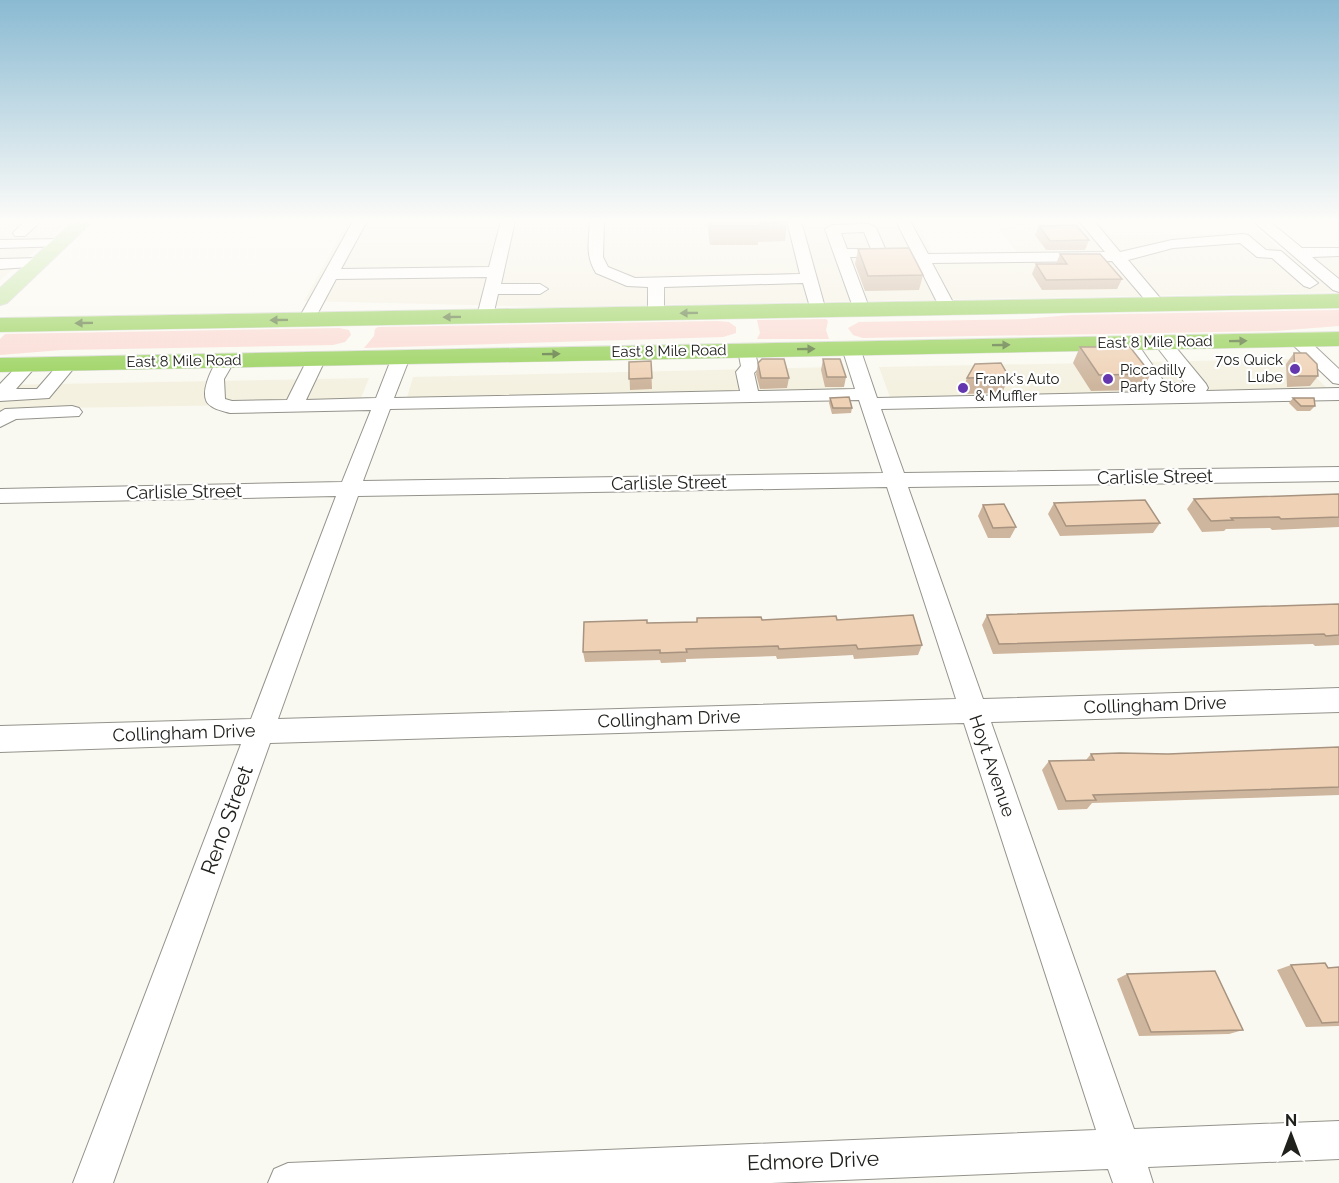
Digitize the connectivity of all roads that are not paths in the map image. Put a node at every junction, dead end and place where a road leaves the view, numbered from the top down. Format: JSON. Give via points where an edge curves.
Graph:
{"nodes":[{"id":1,"x":24,"y":276,"type":"edge"},
{"id":2,"x":330,"y":276,"type":"edge"},
{"id":3,"x":495,"y":276,"type":"edge"},
{"id":4,"x":617,"y":276,"type":"edge"},
{"id":5,"x":848,"y":276,"type":"edge"},
{"id":6,"x":931,"y":276,"type":"edge"},
{"id":7,"x":1133,"y":276,"type":"edge"},
{"id":8,"x":1302,"y":276,"type":"edge"},
{"id":9,"x":1326,"y":276,"type":"edge"},
{"id":10,"x":809,"y":278,"type":"joint"},
{"id":11,"x":651,"y":281,"type":"junction"},
{"id":12,"x":1310,"y":283,"type":"dead end"},
{"id":13,"x":1339,"y":287,"type":"edge"},
{"id":14,"x":490,"y":289,"type":"junction"},
{"id":15,"x":540,"y":289,"type":"dead end"},
{"id":16,"x":1,"y":297,"type":"edge"},
{"id":17,"x":1339,"y":301,"type":"edge"},
{"id":18,"x":1158,"y":305,"type":"junction"},
{"id":19,"x":948,"y":308,"type":"junction"},
{"id":20,"x":818,"y":310,"type":"junction"},
{"id":21,"x":857,"y":310,"type":"junction"},
{"id":22,"x":735,"y":312,"type":"junction"},
{"id":23,"x":656,"y":314,"type":"junction"},
{"id":24,"x":485,"y":316,"type":"junction"},
{"id":25,"x":358,"y":319,"type":"junction"},
{"id":26,"x":306,"y":320,"type":"junction"},
{"id":27,"x":0,"y":325,"type":"edge"},
{"id":28,"x":1339,"y":339,"type":"edge"},
{"id":29,"x":1298,"y":340,"type":"junction"},
{"id":30,"x":1162,"y":342,"type":"junction"},
{"id":31,"x":1128,"y":343,"type":"junction"},
{"id":32,"x":851,"y":348,"type":"junction"},
{"id":33,"x":747,"y":350,"type":"junction"},
{"id":34,"x":401,"y":357,"type":"junction"},
{"id":35,"x":326,"y":358,"type":"junction"},
{"id":36,"x":226,"y":360,"type":"junction"},
{"id":37,"x":69,"y":363,"type":"junction"},
{"id":38,"x":29,"y":364,"type":"junction"},
{"id":39,"x":0,"y":365,"type":"edge"},
{"id":40,"x":1339,"y":379,"type":"edge"},
{"id":41,"x":42,"y":394,"type":"junction"},
{"id":42,"x":1339,"y":394,"type":"edge"},
{"id":43,"x":0,"y":395,"type":"edge"},
{"id":44,"x":750,"y":396,"type":"junction"},
{"id":45,"x":868,"y":399,"type":"junction"},
{"id":46,"x":381,"y":405,"type":"junction"},
{"id":47,"x":294,"y":406,"type":"junction"},
{"id":48,"x":72,"y":412,"type":"dead end"},
{"id":49,"x":26,"y":413,"type":"junction"},
{"id":50,"x":0,"y":421,"type":"edge"},
{"id":51,"x":1339,"y":474,"type":"edge"},
{"id":52,"x":896,"y":481,"type":"junction"},
{"id":53,"x":350,"y":488,"type":"junction"},
{"id":54,"x":0,"y":496,"type":"edge"},
{"id":55,"x":1339,"y":700,"type":"edge"},
{"id":56,"x":974,"y":710,"type":"junction"},
{"id":57,"x":260,"y":731,"type":"junction"},
{"id":58,"x":0,"y":739,"type":"edge"},
{"id":59,"x":1339,"y":1140,"type":"edge"},
{"id":60,"x":1128,"y":1166,"type":"edge"},
{"id":61,"x":93,"y":1183,"type":"edge"},
{"id":62,"x":288,"y":1183,"type":"edge"}],
"edges":[{"from":1,"to":16,"type":"main road"},
{"from":2,"to":26,"type":"street"},
{"from":3,"to":14,"type":"street"},
{"from":4,"to":11,"type":"street","via":[[633,283]]},
{"from":5,"to":21,"type":"street"},
{"from":6,"to":19,"type":"street"},
{"from":7,"to":18,"type":"street"},
{"from":8,"to":12,"type":"street"},
{"from":9,"to":13,"type":"street"},
{"from":10,"to":11,"type":"street"},
{"from":10,"to":20,"type":"street"},
{"from":11,"to":23,"type":"street"},
{"from":14,"to":15,"type":"street"},
{"from":14,"to":24,"type":"street"},
{"from":17,"to":18,"type":"highway"},
{"from":18,"to":19,"type":"highway"},
{"from":19,"to":21,"type":"highway"},
{"from":20,"to":21,"type":"highway"},
{"from":20,"to":22,"type":"highway"},
{"from":21,"to":32,"type":"highway","via":[[842,318],[838,327]]},
{"from":22,"to":23,"type":"highway","one_way":true},
{"from":22,"to":33,"type":"highway","via":[[748,327]]},
{"from":23,"to":24,"type":"highway"},
{"from":24,"to":25,"type":"highway","one_way":true},
{"from":25,"to":26,"type":"highway"},
{"from":25,"to":35,"type":"highway","via":[[364,330],[361,338],[349,350]]},
{"from":26,"to":27,"type":"highway","one_way":true},
{"from":28,"to":29,"type":"highway","name":"East 8 Mile Road"},
{"from":30,"to":29,"type":"highway","name":"East 8 Mile Road","one_way":true},
{"from":29,"to":40,"type":"street"},
{"from":30,"to":31,"type":"highway","name":"East 8 Mile Road"},
{"from":30,"to":31,"type":"street","via":[[1199,388],[1160,388]]},
{"from":32,"to":31,"type":"highway","name":"East 8 Mile Road","one_way":true},
{"from":33,"to":32,"type":"highway","name":"East 8 Mile Road","one_way":true},
{"from":32,"to":45,"type":"street","name":"Hoyt Avenue"},
{"from":34,"to":33,"type":"highway","name":"East 8 Mile Road","one_way":true},
{"from":33,"to":44,"type":"street","via":[[750,368],[745,372]]},
{"from":34,"to":35,"type":"highway","name":"East 8 Mile Road"},
{"from":34,"to":46,"type":"street","name":"Reno Street"},
{"from":35,"to":36,"type":"highway","name":"East 8 Mile Road"},
{"from":35,"to":47,"type":"street"},
{"from":36,"to":37,"type":"highway","name":"East 8 Mile Road"},
{"from":36,"to":47,"type":"street","via":[[214,382],[216,402],[230,407]]},
{"from":37,"to":38,"type":"highway","name":"East 8 Mile Road"},
{"from":37,"to":41,"type":"street"},
{"from":38,"to":39,"type":"highway","name":"East 8 Mile Road"},
{"from":38,"to":43,"type":"street"},
{"from":41,"to":43,"type":"street"},
{"from":41,"to":49,"type":"street"},
{"from":42,"to":45,"type":"street"},
{"from":44,"to":45,"type":"street"},
{"from":44,"to":46,"type":"street"},
{"from":45,"to":52,"type":"street","name":"Hoyt Avenue"},
{"from":46,"to":47,"type":"street"},
{"from":46,"to":53,"type":"street","name":"Reno Street"},
{"from":48,"to":49,"type":"street"},
{"from":49,"to":50,"type":"street","via":[[9,414]]},
{"from":51,"to":52,"type":"street","name":"Carlisle Street"},
{"from":52,"to":53,"type":"street","name":"Carlisle Street"},
{"from":52,"to":56,"type":"street","name":"Hoyt Avenue"},
{"from":53,"to":54,"type":"street","name":"Carlisle Street"},
{"from":53,"to":57,"type":"street","name":"Reno Street"},
{"from":55,"to":56,"type":"street","name":"Collingham Drive"},
{"from":56,"to":57,"type":"street","name":"Collingham Drive"},
{"from":56,"to":60,"type":"street","name":"Hoyt Avenue"},
{"from":57,"to":58,"type":"street","name":"Collingham Drive"},
{"from":57,"to":61,"type":"street","name":"Reno Street"},
{"from":59,"to":60,"type":"street","name":"Edmore Drive"},
{"from":60,"to":62,"type":"street","name":"Edmore Drive"}]}
